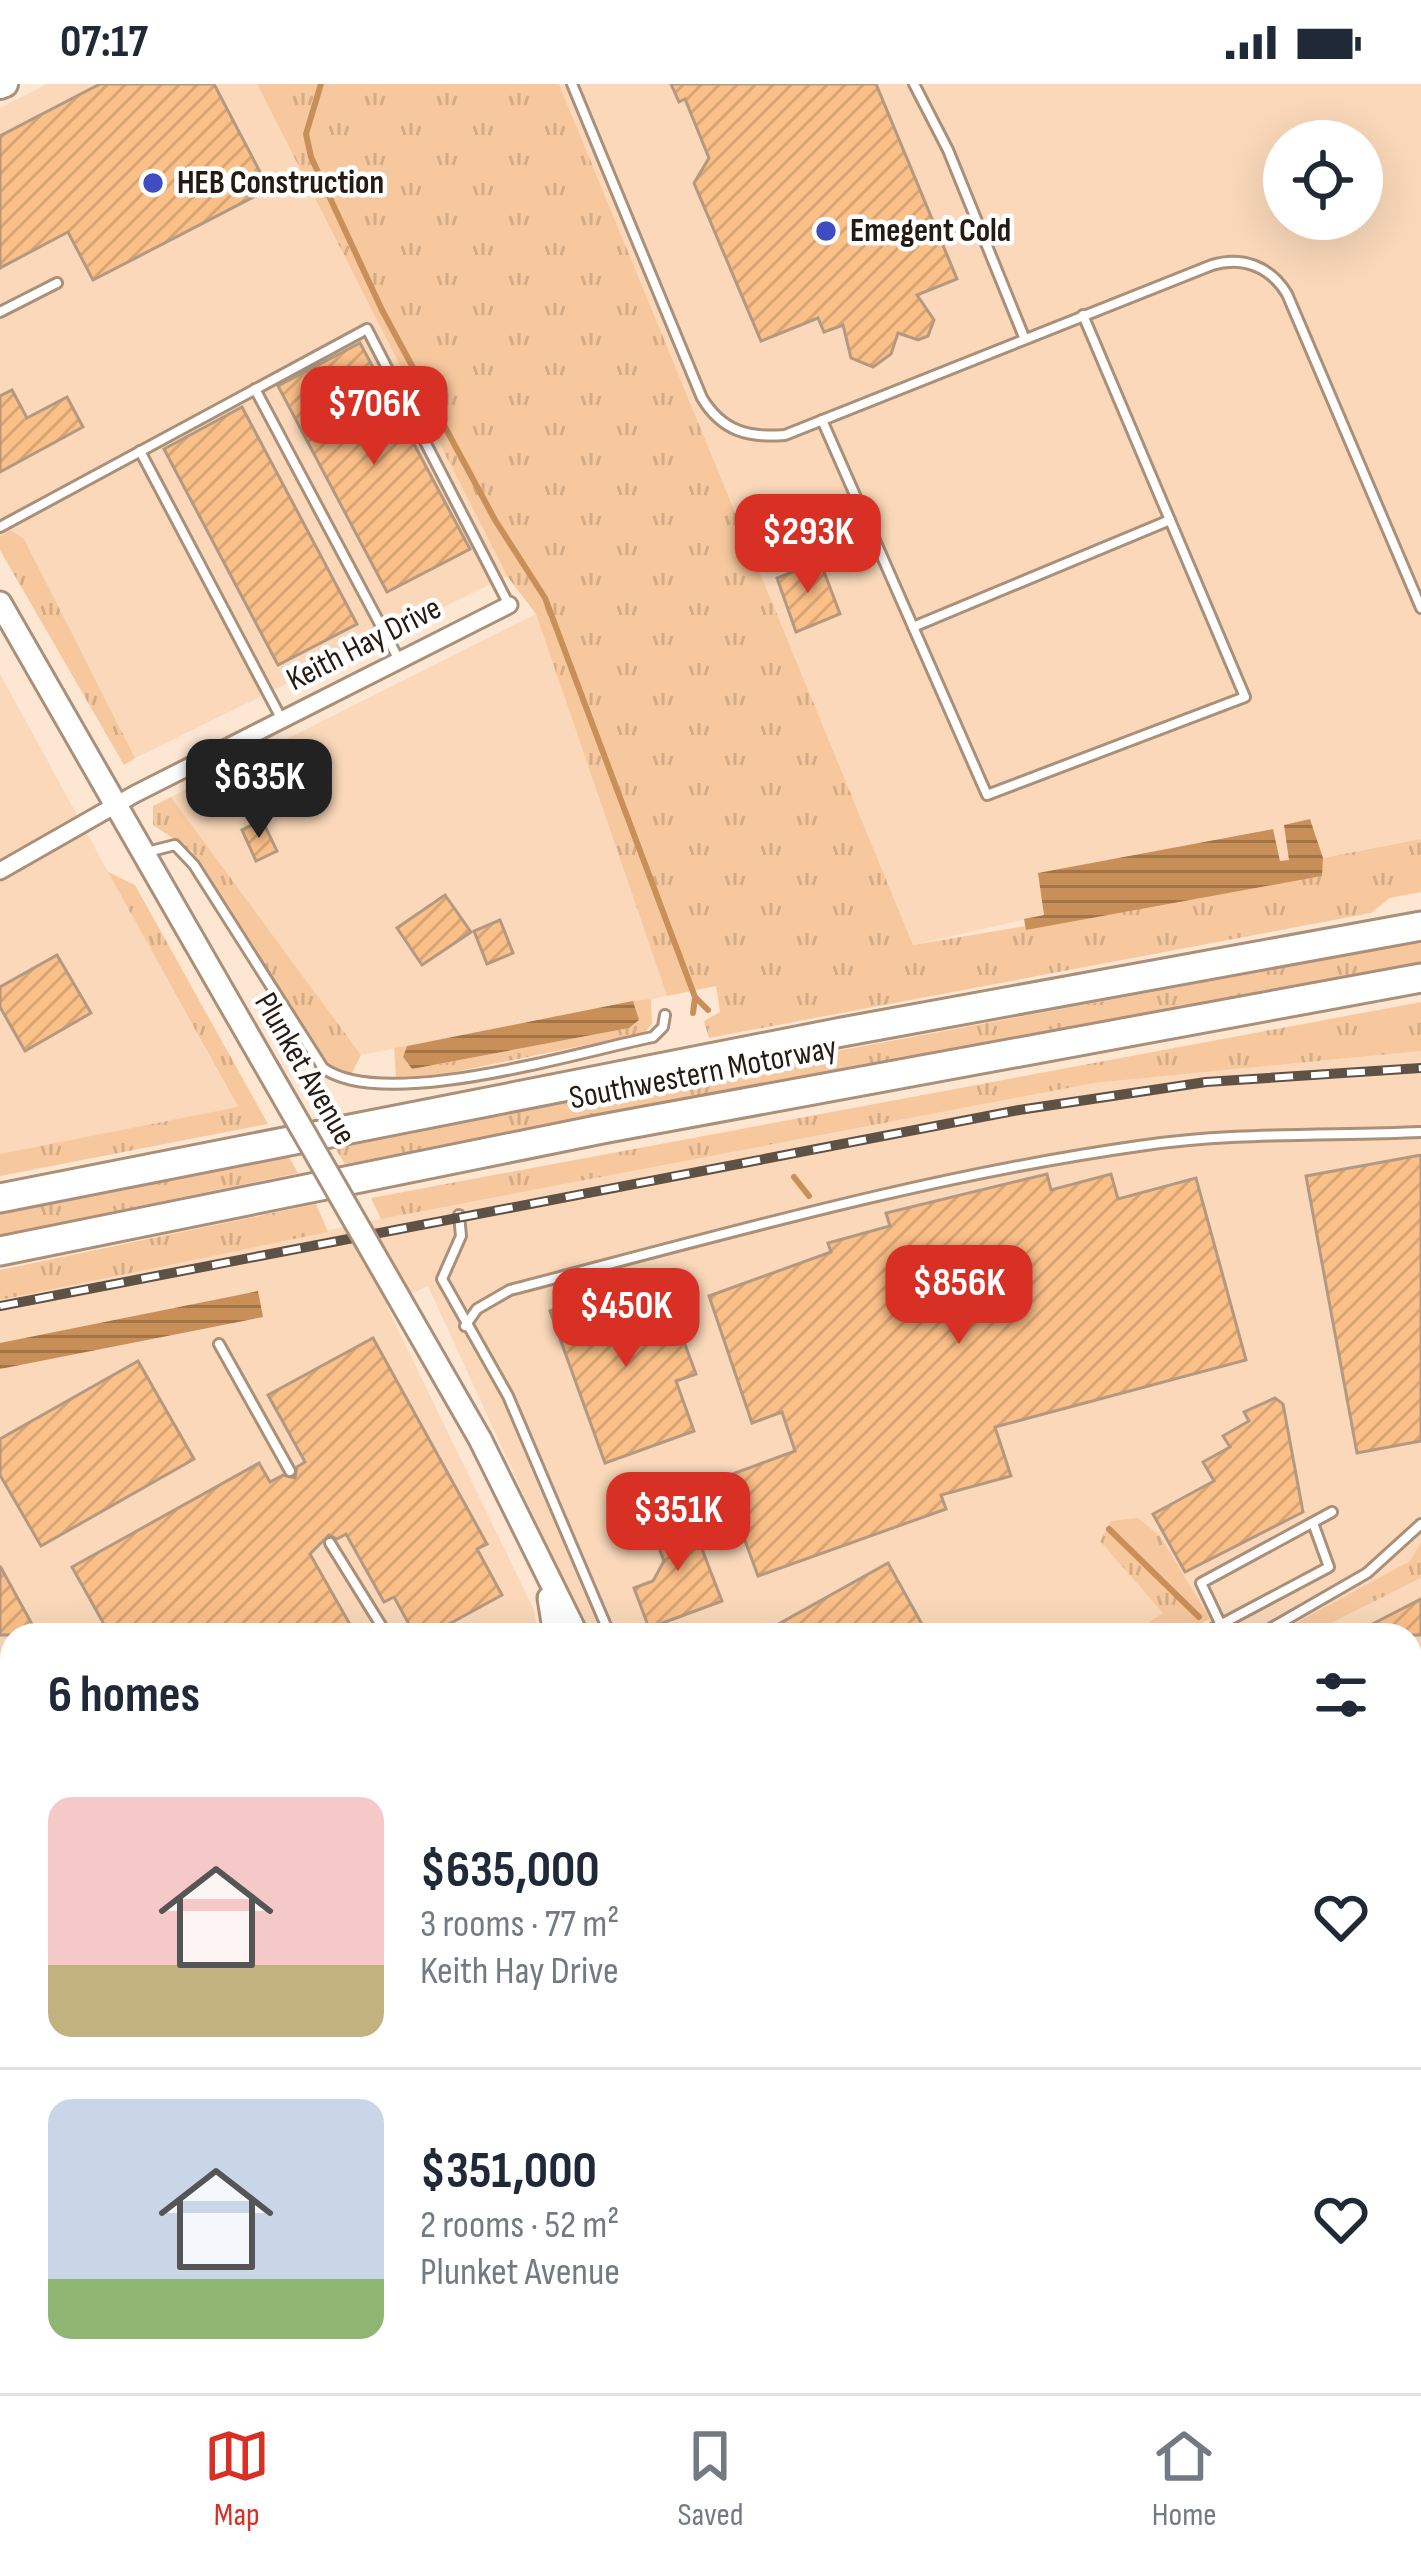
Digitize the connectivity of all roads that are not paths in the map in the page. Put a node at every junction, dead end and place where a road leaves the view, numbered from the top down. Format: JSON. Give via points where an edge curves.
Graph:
{"nodes":[{"id":1,"x":572,"y":84,"type":"edge"},
{"id":2,"x":914,"y":84,"type":"edge"},
{"id":3,"x":57,"y":283,"type":"dead end"},
{"id":4,"x":0,"y":311,"type":"edge"},
{"id":5,"x":1083,"y":315,"type":"junction"},
{"id":6,"x":1024,"y":337,"type":"junction"},
{"id":7,"x":255,"y":389,"type":"junction"},
{"id":8,"x":822,"y":420,"type":"junction"},
{"id":9,"x":140,"y":451,"type":"junction"},
{"id":10,"x":1170,"y":520,"type":"junction"},
{"id":11,"x":0,"y":527,"type":"edge"},
{"id":12,"x":0,"y":603,"type":"edge"},
{"id":13,"x":509,"y":605,"type":"joint"},
{"id":14,"x":1421,"y":608,"type":"edge"},
{"id":15,"x":913,"y":626,"type":"junction"},
{"id":16,"x":399,"y":660,"type":"junction"},
{"id":17,"x":282,"y":719,"type":"junction"},
{"id":18,"x":118,"y":803,"type":"junction"},
{"id":19,"x":146,"y":852,"type":"junction"},
{"id":20,"x":0,"y":871,"type":"edge"},
{"id":21,"x":1421,"y":926,"type":"edge"},
{"id":22,"x":1421,"y":978,"type":"edge"},
{"id":23,"x":665,"y":1015,"type":"dead end"},
{"id":24,"x":1421,"y":1132,"type":"edge"},
{"id":25,"x":0,"y":1198,"type":"edge"},
{"id":26,"x":459,"y":1215,"type":"dead end"},
{"id":27,"x":0,"y":1251,"type":"edge"},
{"id":28,"x":465,"y":1326,"type":"junction"},
{"id":29,"x":219,"y":1344,"type":"dead end"},
{"id":30,"x":290,"y":1471,"type":"dead end"},
{"id":31,"x":1332,"y":1512,"type":"dead end"},
{"id":32,"x":1313,"y":1522,"type":"junction"},
{"id":33,"x":1421,"y":1524,"type":"edge"},
{"id":34,"x":330,"y":1543,"type":"dead end"},
{"id":35,"x":544,"y":1574,"type":"junction"},
{"id":36,"x":380,"y":1623,"type":"edge"},
{"id":37,"x":553,"y":1623,"type":"edge"},
{"id":38,"x":571,"y":1623,"type":"edge"},
{"id":39,"x":605,"y":1623,"type":"edge"},
{"id":40,"x":1220,"y":1623,"type":"edge"},
{"id":41,"x":1225,"y":1623,"type":"edge"},
{"id":42,"x":1280,"y":1623,"type":"edge"}],
"edges":[{"from":1,"to":8,"type":"lane","via":[[702,398],[742,434],[785,435]]},
{"from":2,"to":6,"type":"lane"},
{"from":3,"to":4,"type":"lane"},
{"from":5,"to":6,"type":"lane"},
{"from":5,"to":10,"type":"lane"},
{"from":5,"to":14,"type":"lane","via":[[1227,260],[1275,278]]},
{"from":6,"to":8,"type":"lane"},
{"from":7,"to":9,"type":"lane"},
{"from":7,"to":13,"type":"lane","via":[[367,329]]},
{"from":7,"to":16,"type":"lane"},
{"from":8,"to":15,"type":"lane"},
{"from":9,"to":11,"type":"lane"},
{"from":9,"to":17,"type":"lane"},
{"from":10,"to":15,"type":"lane"},
{"from":10,"to":15,"type":"lane","via":[[1245,697],[987,795]]},
{"from":12,"to":18,"type":"main road","name":"Plunket Avenue"},
{"from":13,"to":16,"type":"street","name":"Keith Hay Drive"},
{"from":16,"to":17,"type":"street","name":"Keith Hay Drive"},
{"from":17,"to":18,"type":"street","name":"Keith Hay Drive"},
{"from":18,"to":19,"type":"main road","name":"Plunket Avenue"},
{"from":18,"to":20,"type":"street","name":"Keith Hay Drive"},
{"from":19,"to":23,"type":"lane","via":[[175,844],[194,865],[334,1076],[417,1085],[652,1037]]},
{"from":19,"to":35,"type":"main road","name":"Plunket Avenue","bridge":true,"via":[[480,1439]]},
{"from":21,"to":25,"type":"highway","name":"Southwestern Motorway"},
{"from":22,"to":27,"type":"highway","name":"Southwestern Motorway","via":[[602,1129]]},
{"from":24,"to":28,"type":"lane","via":[[1142,1145],[856,1201],[510,1290],[476,1309]]},
{"from":26,"to":28,"type":"lane","via":[[460,1236],[442,1279]]},
{"from":28,"to":39,"type":"lane","via":[[508,1396]]},
{"from":29,"to":30,"type":"lane"},
{"from":31,"to":32,"type":"lane"},
{"from":32,"to":40,"type":"lane","via":[[1201,1582]]},
{"from":32,"to":41,"type":"lane","via":[[1329,1567]]},
{"from":33,"to":42,"type":"lane","via":[[1367,1573]]},
{"from":34,"to":36,"type":"lane"},
{"from":35,"to":37,"type":"main road","name":"Plunket Avenue"},
{"from":35,"to":38,"type":"main road","name":"Plunket Avenue"}]}
